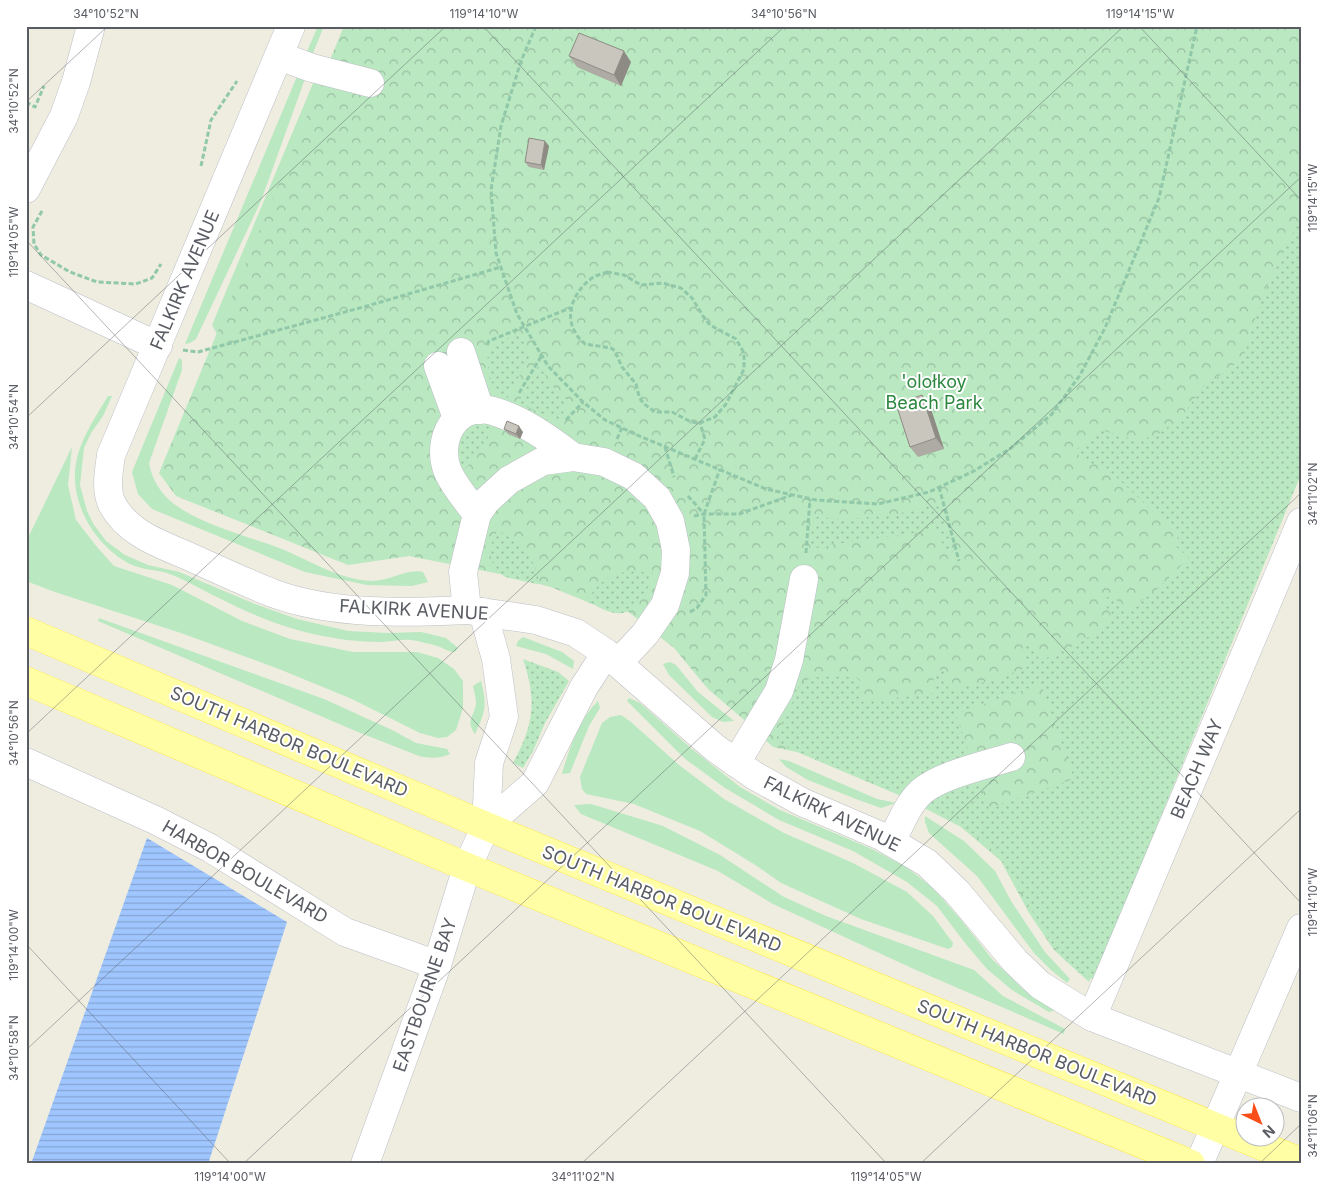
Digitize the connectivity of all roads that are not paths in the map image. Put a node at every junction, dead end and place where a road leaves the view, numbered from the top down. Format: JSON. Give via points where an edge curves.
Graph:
{"nodes":[{"id":1,"x":91,"y":26,"type":"edge"},
{"id":2,"x":291,"y":26,"type":"edge"},
{"id":3,"x":279,"y":56,"type":"junction"},
{"id":4,"x":370,"y":83,"type":"dead end"},
{"id":5,"x":33,"y":182,"type":"edge"},
{"id":6,"x":26,"y":284,"type":"edge"},
{"id":7,"x":158,"y":346,"type":"junction"},
{"id":8,"x":473,"y":350,"type":"road end"},
{"id":9,"x":438,"y":366,"type":"dead end"},
{"id":10,"x":468,"y":414,"type":"junction"},
{"id":11,"x":573,"y":457,"type":"junction"},
{"id":12,"x":477,"y":514,"type":"junction"},
{"id":13,"x":1301,"y":522,"type":"edge"},
{"id":14,"x":804,"y":579,"type":"road end"},
{"id":15,"x":475,"y":611,"type":"junction"},
{"id":16,"x":26,"y":631,"type":"edge"},
{"id":17,"x":612,"y":658,"type":"junction"},
{"id":18,"x":26,"y":681,"type":"edge"},
{"id":19,"x":1011,"y":757,"type":"dead end"},
{"id":20,"x":26,"y":762,"type":"edge"},
{"id":21,"x":736,"y":763,"type":"junction"},
{"id":22,"x":486,"y":826,"type":"junction"},
{"id":23,"x":891,"y":842,"type":"junction"},
{"id":24,"x":467,"y":867,"type":"junction"},
{"id":25,"x":1301,"y":928,"type":"edge"},
{"id":26,"x":437,"y":965,"type":"junction"},
{"id":27,"x":1092,"y":1016,"type":"junction"},
{"id":28,"x":1239,"y":1074,"type":"junction"},
{"id":29,"x":1301,"y":1098,"type":"edge"},
{"id":30,"x":1216,"y":1126,"type":"junction"},
{"id":31,"x":1301,"y":1162,"type":"edge"},
{"id":32,"x":365,"y":1164,"type":"edge"},
{"id":33,"x":1191,"y":1164,"type":"edge"},
{"id":34,"x":1199,"y":1164,"type":"edge"}],
"edges":[{"from":1,"to":5,"type":"street","via":[[64,116]]},
{"from":2,"to":3,"type":"street","name":"FALKIRK AVENUE"},
{"from":3,"to":4,"type":"street"},
{"from":3,"to":7,"type":"street","name":"FALKIRK AVENUE"},
{"from":6,"to":7,"type":"street"},
{"from":7,"to":15,"type":"street","name":"FALKIRK AVENUE","via":[[111,455],[107,481],[112,503],[126,524],[148,538],[276,594],[315,604],[360,610]]},
{"from":8,"to":10,"type":"street"},
{"from":9,"to":10,"type":"street"},
{"from":10,"to":11,"type":"street","via":[[492,410],[521,422]]},
{"from":10,"to":12,"type":"street","via":[[447,432],[443,449],[448,471]]},
{"from":11,"to":12,"type":"street","via":[[543,461],[509,480]]},
{"from":11,"to":17,"type":"street","name":"EASTBOURNE BAY","via":[[604,462],[633,476],[657,498],[670,521],[676,550],[675,573],[665,605],[645,634]]},
{"from":12,"to":15,"type":"street","name":"EASTBOURNE BAY","via":[[462,572]]},
{"from":13,"to":27,"type":"street","name":"BEACH WAY"},
{"from":14,"to":21,"type":"street","via":[[779,691]]},
{"from":15,"to":17,"type":"street","name":"FALKIRK AVENUE","via":[[536,620],[576,633]]},
{"from":15,"to":22,"type":"street","name":"EASTBOURNE BAY","via":[[496,659],[504,717],[489,763]]},
{"from":16,"to":22,"type":"main road","name":"SOUTH HARBOR BOULEVARD"},
{"from":17,"to":21,"type":"street","name":"FALKIRK AVENUE"},
{"from":17,"to":22,"type":"street","name":"EASTBOURNE BAY","via":[[584,687],[535,783]]},
{"from":18,"to":24,"type":"main road"},
{"from":19,"to":23,"type":"street","via":[[942,779],[922,792],[909,807]]},
{"from":20,"to":26,"type":"street","name":"HARBOR BOULEVARD","via":[[210,848],[345,932]]},
{"from":21,"to":23,"type":"street","name":"FALKIRK AVENUE","via":[[802,802]]},
{"from":22,"to":24,"type":"street","name":"EASTBOURNE BAY"},
{"from":22,"to":30,"type":"main road","name":"SOUTH HARBOR BOULEVARD"},
{"from":23,"to":27,"type":"street","name":"FALKIRK AVENUE","via":[[933,868],[1040,985]]},
{"from":24,"to":26,"type":"street","name":"EASTBOURNE BAY"},
{"from":24,"to":33,"type":"main road"},
{"from":25,"to":28,"type":"street"},
{"from":26,"to":32,"type":"street","name":"EASTBOURNE BAY"},
{"from":27,"to":28,"type":"street","name":"FALKIRK AVENUE"},
{"from":28,"to":29,"type":"street","name":"FALKIRK AVENUE"},
{"from":28,"to":30,"type":"street"},
{"from":30,"to":31,"type":"main road","name":"SOUTH HARBOR BOULEVARD"},
{"from":30,"to":34,"type":"street"}]}
